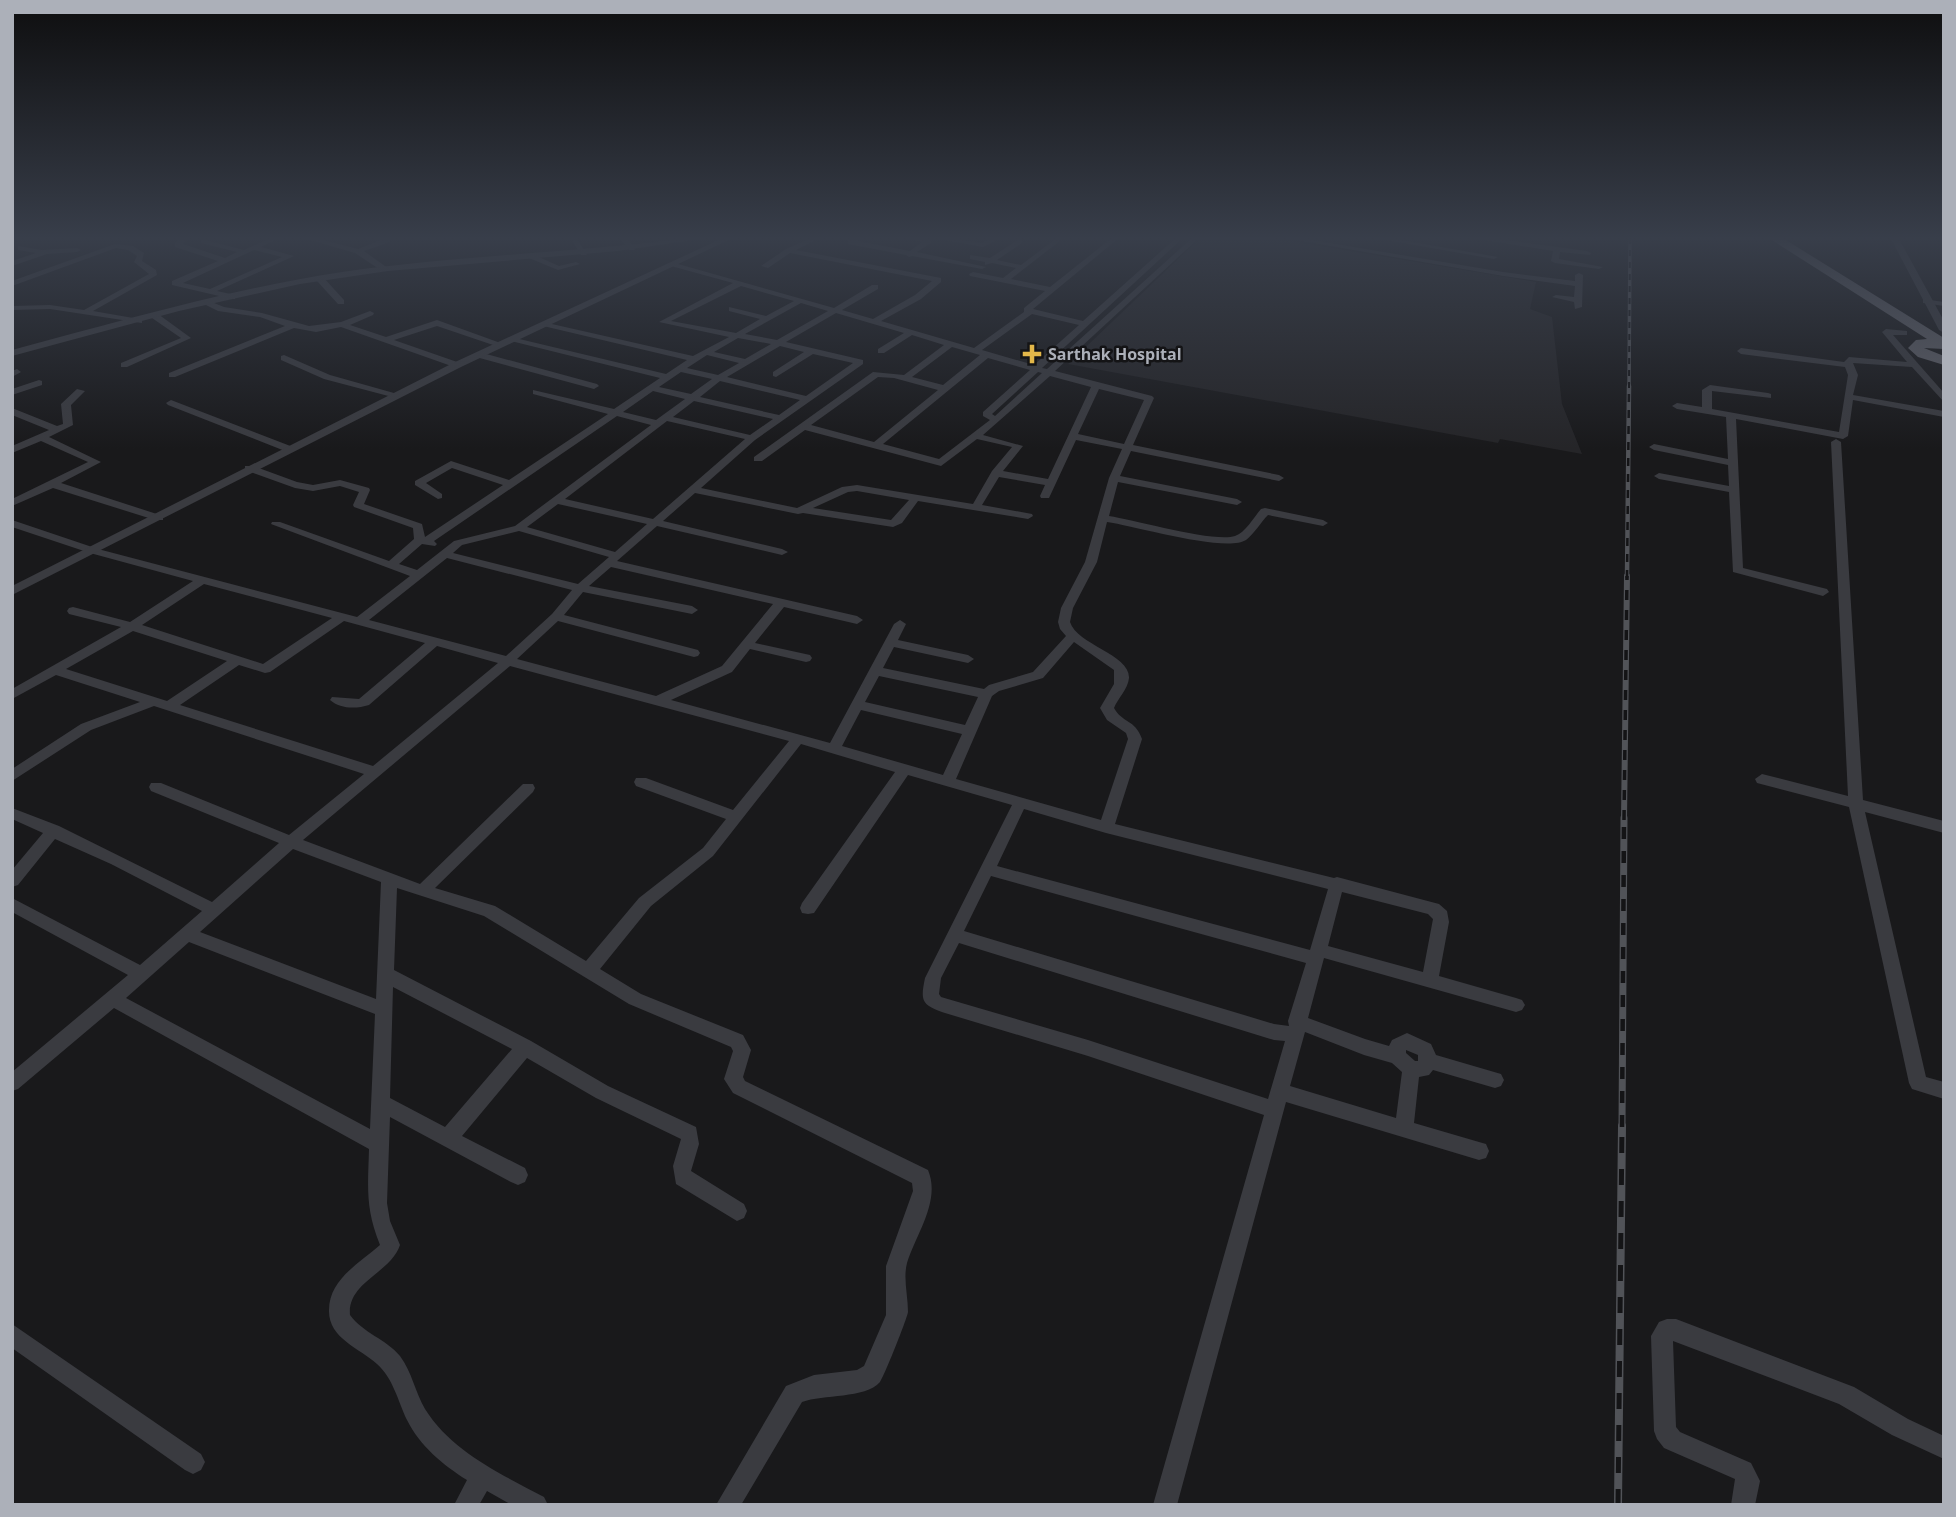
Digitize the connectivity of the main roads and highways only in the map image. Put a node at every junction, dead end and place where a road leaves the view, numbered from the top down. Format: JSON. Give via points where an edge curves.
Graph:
{"nodes":[{"id":1,"x":1871,"y":308,"type":"edge"},
{"id":2,"x":1886,"y":308,"type":"edge"},
{"id":3,"x":1944,"y":344,"type":"edge"},
{"id":4,"x":1916,"y":345,"type":"junction"},
{"id":5,"x":1937,"y":359,"type":"edge"},
{"id":6,"x":1944,"y":371,"type":"edge"}],
"edges":[{"from":1,"to":4,"type":"highway"},
{"from":2,"to":3,"type":"highway"},
{"from":3,"to":4,"type":"highway"},
{"from":4,"to":5,"type":"highway","via":[[1917,351]]},
{"from":5,"to":6,"type":"highway"}]}
